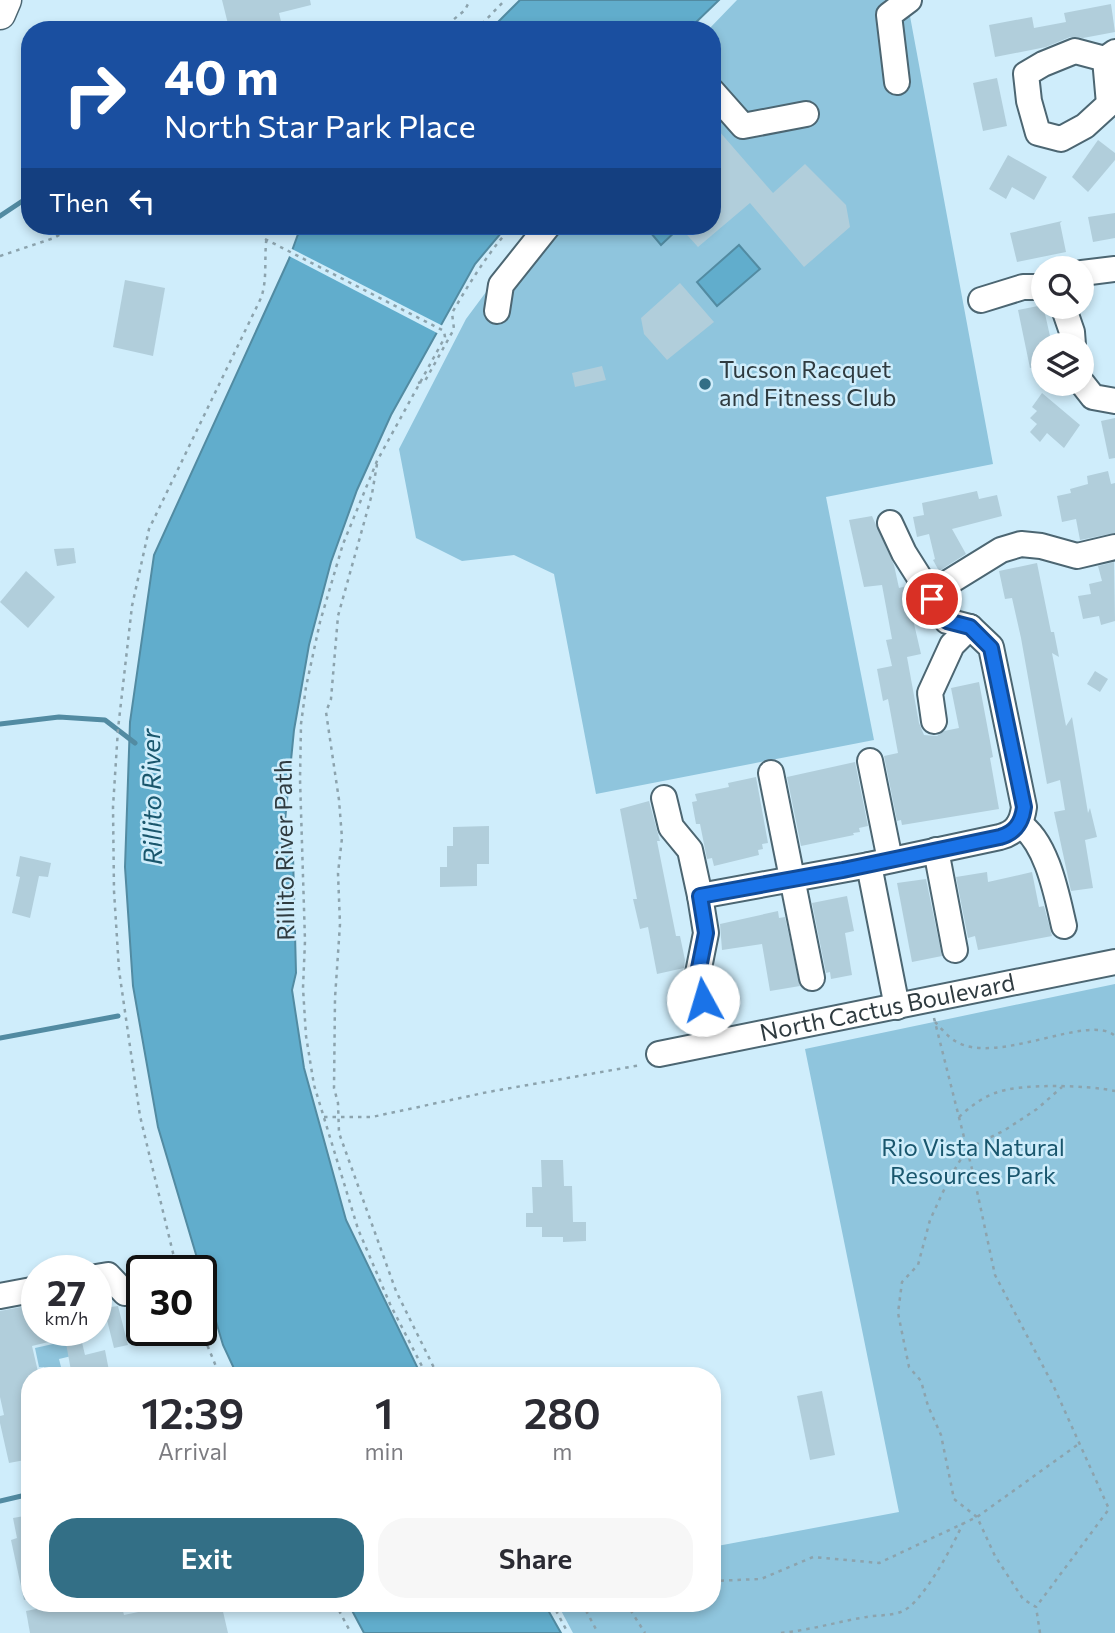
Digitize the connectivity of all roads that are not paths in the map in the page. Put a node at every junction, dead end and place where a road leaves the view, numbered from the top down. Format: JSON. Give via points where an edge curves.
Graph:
{"nodes":[{"id":1,"x":6,"y":0,"type":"edge"},
{"id":2,"x":909,"y":0,"type":"edge"},
{"id":3,"x":0,"y":15,"type":"edge"},
{"id":4,"x":897,"y":82,"type":"dead end"},
{"id":5,"x":721,"y":101,"type":"edge"},
{"id":6,"x":806,"y":114,"type":"dead end"},
{"id":7,"x":541,"y":235,"type":"edge"},
{"id":8,"x":1115,"y":269,"type":"edge"},
{"id":9,"x":1094,"y":272,"type":"edge"},
{"id":10,"x":1031,"y":287,"type":"edge"},
{"id":11,"x":981,"y":300,"type":"dead end"},
{"id":12,"x":497,"y":311,"type":"dead end"},
{"id":13,"x":1092,"y":396,"type":"edge"},
{"id":14,"x":1115,"y":401,"type":"edge"},
{"id":15,"x":890,"y":523,"type":"dead end"},
{"id":16,"x":1115,"y":547,"type":"edge"},
{"id":17,"x":942,"y":587,"type":"dead end"},
{"id":18,"x":970,"y":627,"type":"junction"},
{"id":19,"x":934,"y":721,"type":"dead end"},
{"id":20,"x":870,"y":761,"type":"dead end"},
{"id":21,"x":771,"y":773,"type":"dead end"},
{"id":22,"x":664,"y":798,"type":"dead end"},
{"id":23,"x":1015,"y":830,"type":"junction"},
{"id":24,"x":936,"y":850,"type":"junction"},
{"id":25,"x":880,"y":862,"type":"junction"},
{"id":26,"x":792,"y":880,"type":"junction"},
{"id":27,"x":700,"y":896,"type":"junction"},
{"id":28,"x":1064,"y":926,"type":"dead end"},
{"id":29,"x":955,"y":950,"type":"dead end"},
{"id":30,"x":1115,"y":962,"type":"edge"},
{"id":31,"x":812,"y":978,"type":"dead end"},
{"id":32,"x":703,"y":1000,"type":"dead end"},
{"id":33,"x":897,"y":1007,"type":"junction"},
{"id":34,"x":659,"y":1054,"type":"road end"},
{"id":35,"x":112,"y":1279,"type":"edge"},
{"id":36,"x":21,"y":1292,"type":"edge"},
{"id":37,"x":125,"y":1293,"type":"dead end"},
{"id":38,"x":0,"y":1296,"type":"edge"}],
"edges":[{"from":1,"to":3,"type":"main road"},
{"from":2,"to":4,"type":"street","via":[[889,15]]},
{"from":5,"to":6,"type":"street","via":[[743,126]]},
{"from":7,"to":12,"type":"street","via":[[501,285]]},
{"from":8,"to":9,"type":"street"},
{"from":10,"to":11,"type":"street"},
{"from":13,"to":14,"type":"street"},
{"from":15,"to":18,"type":"street","via":[[947,621]]},
{"from":16,"to":17,"type":"street","via":[[1077,556],[1021,544],[1001,550]]},
{"from":18,"to":19,"type":"street","via":[[952,645],[930,693]]},
{"from":18,"to":23,"type":"street","via":[[991,648],[1024,807]]},
{"from":20,"to":25,"type":"street"},
{"from":21,"to":26,"type":"street"},
{"from":22,"to":27,"type":"street","via":[[671,827],[690,850]]},
{"from":23,"to":24,"type":"street"},
{"from":23,"to":28,"type":"street","via":[[1052,873]]},
{"from":24,"to":25,"type":"street"},
{"from":24,"to":29,"type":"street"},
{"from":25,"to":26,"type":"street"},
{"from":25,"to":33,"type":"street"},
{"from":26,"to":27,"type":"street"},
{"from":26,"to":31,"type":"street"},
{"from":27,"to":32,"type":"street","via":[[706,933],[698,973]]},
{"from":30,"to":33,"type":"street","name":"North Cactus Boulevard","via":[[932,1011]]},
{"from":33,"to":34,"type":"street","name":"North Cactus Boulevard"},
{"from":35,"to":37,"type":"street"},
{"from":36,"to":38,"type":"street"}]}
